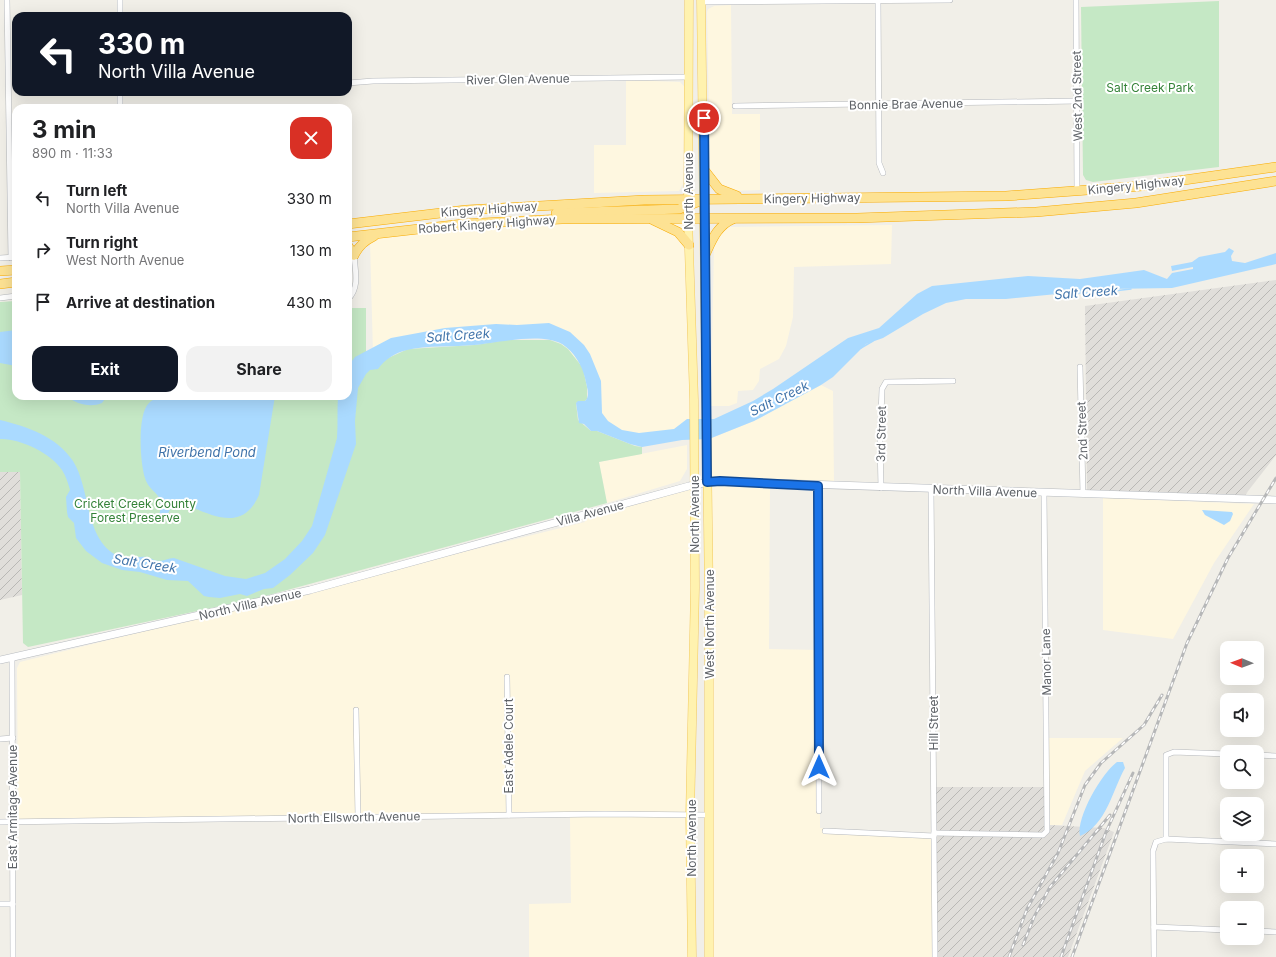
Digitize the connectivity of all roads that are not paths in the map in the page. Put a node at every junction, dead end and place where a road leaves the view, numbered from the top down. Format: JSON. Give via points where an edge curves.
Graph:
{"nodes":[{"id":1,"x":7,"y":0,"type":"edge"},
{"id":2,"x":120,"y":0,"type":"edge"},
{"id":3,"x":689,"y":0,"type":"edge"},
{"id":4,"x":878,"y":0,"type":"edge"},
{"id":5,"x":950,"y":0,"type":"edge"},
{"id":6,"x":1076,"y":0,"type":"edge"},
{"id":7,"x":701,"y":1,"type":"edge"},
{"id":8,"x":120,"y":12,"type":"edge"},
{"id":9,"x":689,"y":77,"type":"junction"},
{"id":10,"x":352,"y":83,"type":"edge"},
{"id":11,"x":1078,"y":102,"type":"junction"},
{"id":12,"x":878,"y":104,"type":"junction"},
{"id":13,"x":735,"y":106,"type":"dead end"},
{"id":14,"x":1276,"y":167,"type":"edge"},
{"id":15,"x":705,"y":170,"type":"junction"},
{"id":16,"x":883,"y":173,"type":"dead end"},
{"id":17,"x":1276,"y":181,"type":"edge"},
{"id":18,"x":1078,"y":191,"type":"junction"},
{"id":19,"x":705,"y":199,"type":"junction"},
{"id":20,"x":746,"y":199,"type":"junction"},
{"id":21,"x":688,"y":203,"type":"junction"},
{"id":22,"x":12,"y":214,"type":"edge"},
{"id":23,"x":736,"y":217,"type":"junction"},
{"id":24,"x":650,"y":219,"type":"junction"},
{"id":25,"x":688,"y":219,"type":"junction"},
{"id":26,"x":705,"y":219,"type":"junction"},
{"id":27,"x":524,"y":221,"type":"junction"},
{"id":28,"x":352,"y":224,"type":"edge"},
{"id":29,"x":380,"y":233,"type":"junction"},
{"id":30,"x":352,"y":236,"type":"edge"},
{"id":31,"x":688,"y":244,"type":"junction"},
{"id":32,"x":352,"y":253,"type":"edge"},
{"id":33,"x":705,"y":254,"type":"junction"},
{"id":34,"x":354,"y":256,"type":"junction"},
{"id":35,"x":12,"y":257,"type":"edge"},
{"id":36,"x":0,"y":258,"type":"edge"},
{"id":37,"x":12,"y":270,"type":"edge"},
{"id":38,"x":0,"y":271,"type":"edge"},
{"id":39,"x":12,"y":282,"type":"edge"},
{"id":40,"x":0,"y":284,"type":"edge"},
{"id":41,"x":352,"y":294,"type":"edge"},
{"id":42,"x":12,"y":296,"type":"edge"},
{"id":43,"x":0,"y":298,"type":"edge"},
{"id":44,"x":1080,"y":367,"type":"dead end"},
{"id":45,"x":953,"y":381,"type":"dead end"},
{"id":46,"x":707,"y":482,"type":"junction"},
{"id":47,"x":694,"y":484,"type":"junction"},
{"id":48,"x":818,"y":486,"type":"junction"},
{"id":49,"x":881,"y":488,"type":"junction"},
{"id":50,"x":931,"y":489,"type":"junction"},
{"id":51,"x":1044,"y":493,"type":"junction"},
{"id":52,"x":1083,"y":494,"type":"junction"},
{"id":53,"x":1276,"y":500,"type":"edge"},
{"id":54,"x":486,"y":543,"type":"joint"},
{"id":55,"x":12,"y":657,"type":"junction"},
{"id":56,"x":0,"y":660,"type":"edge"},
{"id":57,"x":508,"y":677,"type":"dead end"},
{"id":58,"x":356,"y":710,"type":"dead end"},
{"id":59,"x":12,"y":738,"type":"junction"},
{"id":60,"x":0,"y":739,"type":"edge"},
{"id":61,"x":1220,"y":754,"type":"edge"},
{"id":62,"x":1264,"y":755,"type":"edge"},
{"id":63,"x":1276,"y":756,"type":"edge"},
{"id":64,"x":819,"y":811,"type":"dead end"},
{"id":65,"x":509,"y":815,"type":"junction"},
{"id":66,"x":690,"y":815,"type":"junction"},
{"id":67,"x":708,"y":815,"type":"junction"},
{"id":68,"x":358,"y":817,"type":"junction"},
{"id":69,"x":13,"y":821,"type":"junction"},
{"id":70,"x":0,"y":822,"type":"edge"},
{"id":71,"x":826,"y":831,"type":"dead end"},
{"id":72,"x":934,"y":834,"type":"junction"},
{"id":73,"x":1166,"y":839,"type":"junction"},
{"id":74,"x":1276,"y":844,"type":"edge"},
{"id":75,"x":0,"y":904,"type":"edge"},
{"id":76,"x":13,"y":904,"type":"junction"},
{"id":77,"x":1154,"y":927,"type":"junction"},
{"id":78,"x":1220,"y":930,"type":"edge"},
{"id":79,"x":1264,"y":931,"type":"edge"},
{"id":80,"x":1276,"y":932,"type":"edge"},
{"id":81,"x":13,"y":957,"type":"edge"},
{"id":82,"x":692,"y":957,"type":"edge"},
{"id":83,"x":709,"y":957,"type":"edge"},
{"id":84,"x":934,"y":957,"type":"edge"},
{"id":85,"x":1154,"y":957,"type":"edge"}],
"edges":[{"from":1,"to":22,"type":"street"},
{"from":2,"to":8,"type":"street"},
{"from":3,"to":9,"type":"main road","name":"North Avenue"},
{"from":4,"to":5,"type":"street"},
{"from":4,"to":7,"type":"street"},
{"from":4,"to":12,"type":"street"},
{"from":6,"to":11,"type":"street","name":"West 2nd Street"},
{"from":7,"to":15,"type":"main road","name":"West North Avenue"},
{"from":9,"to":10,"type":"street","name":"River Glen Avenue"},
{"from":9,"to":21,"type":"main road","name":"North Avenue"},
{"from":11,"to":12,"type":"street","name":"Bonnie Brae Avenue"},
{"from":11,"to":18,"type":"street","name":"West 2nd Street"},
{"from":12,"to":13,"type":"street","name":"Bonnie Brae Avenue"},
{"from":12,"to":16,"type":"street","via":[[879,163]]},
{"from":14,"to":18,"type":"highway","name":"Kingery Highway","via":[[1142,186]]},
{"from":15,"to":19,"type":"main road","name":"West North Avenue"},
{"from":15,"to":20,"type":"highway","via":[[720,189]]},
{"from":17,"to":23,"type":"highway","name":"Kingery Highway","via":[[1136,203],[1036,212],[863,218]]},
{"from":18,"to":20,"type":"highway","name":"Kingery Highway","via":[[1006,196]]},
{"from":19,"to":20,"type":"highway","name":"Kingery Highway"},
{"from":19,"to":21,"type":"highway","name":"Kingery Highway"},
{"from":19,"to":26,"type":"main road","name":"West North Avenue"},
{"from":21,"to":25,"type":"main road","name":"North Avenue"},
{"from":21,"to":27,"type":"highway","via":[[679,209],[542,214]]},
{"from":21,"to":28,"type":"highway","name":"Kingery Highway","via":[[568,203],[466,210]]},
{"from":23,"to":26,"type":"highway","name":"Kingery Highway"},
{"from":23,"to":33,"type":"highway","via":[[726,221],[717,230]]},
{"from":24,"to":25,"type":"highway","name":"Kingery Highway"},
{"from":24,"to":27,"type":"highway","name":"Robert Kingery Highway"},
{"from":24,"to":31,"type":"highway","via":[[672,229]]},
{"from":25,"to":26,"type":"highway","name":"Kingery Highway"},
{"from":25,"to":31,"type":"main road","name":"North Avenue"},
{"from":26,"to":33,"type":"main road","name":"West North Avenue"},
{"from":27,"to":29,"type":"highway","name":"Robert Kingery Highway","via":[[463,224]]},
{"from":29,"to":30,"type":"highway","name":"Robert Kingery Highway"},
{"from":29,"to":34,"type":"highway","via":[[364,241]]},
{"from":31,"to":47,"type":"main road","name":"North Avenue","via":[[694,400]]},
{"from":32,"to":34,"type":"highway"},
{"from":33,"to":46,"type":"main road","name":"West North Avenue"},
{"from":34,"to":41,"type":"street","via":[[356,284]]},
{"from":35,"to":36,"type":"street"},
{"from":37,"to":38,"type":"highway"},
{"from":39,"to":40,"type":"highway"},
{"from":42,"to":43,"type":"street"},
{"from":44,"to":52,"type":"street","name":"2nd Street"},
{"from":45,"to":49,"type":"street","name":"3rd Street","via":[[886,382],[882,389]]},
{"from":46,"to":47,"type":"main road","name":"North Villa Avenue"},
{"from":46,"to":48,"type":"main road","name":"North Villa Avenue"},
{"from":46,"to":67,"type":"main road","name":"West North Avenue"},
{"from":47,"to":54,"type":"main road","name":"Villa Avenue"},
{"from":47,"to":66,"type":"main road","name":"North Avenue","via":[[695,628]]},
{"from":48,"to":49,"type":"main road","name":"North Villa Avenue"},
{"from":48,"to":64,"type":"street"},
{"from":49,"to":50,"type":"main road","name":"North Villa Avenue"},
{"from":50,"to":51,"type":"main road","name":"North Villa Avenue"},
{"from":50,"to":72,"type":"street","name":"Hill Street"},
{"from":51,"to":52,"type":"main road","name":"North Villa Avenue"},
{"from":51,"to":72,"type":"street","name":"Manor Lane","via":[[1047,830],[1043,835]]},
{"from":52,"to":53,"type":"main road","name":"North Villa Avenue"},
{"from":54,"to":55,"type":"main road","name":"North Villa Avenue","via":[[310,590]]},
{"from":55,"to":56,"type":"main road","name":"North Villa Avenue"},
{"from":55,"to":59,"type":"street","name":"East Armitage Avenue"},
{"from":57,"to":65,"type":"street","name":"East Adele Court"},
{"from":58,"to":68,"type":"street"},
{"from":59,"to":60,"type":"street"},
{"from":59,"to":69,"type":"street","name":"East Armitage Avenue"},
{"from":61,"to":73,"type":"street","via":[[1168,753],[1165,759]]},
{"from":62,"to":63,"type":"street"},
{"from":65,"to":66,"type":"street","name":"North Ellsworth Avenue"},
{"from":65,"to":68,"type":"street","name":"North Ellsworth Avenue"},
{"from":66,"to":67,"type":"street","name":"North Ellsworth Avenue"},
{"from":66,"to":82,"type":"main road","name":"North Avenue"},
{"from":67,"to":83,"type":"main road","name":"North Avenue"},
{"from":68,"to":69,"type":"street","name":"North Ellsworth Avenue"},
{"from":69,"to":70,"type":"street","name":"North Ellsworth Avenue"},
{"from":69,"to":76,"type":"street","name":"East Armitage Avenue"},
{"from":71,"to":72,"type":"street"},
{"from":72,"to":84,"type":"street","name":"Hill Street"},
{"from":73,"to":74,"type":"street"},
{"from":73,"to":77,"type":"street","via":[[1156,842],[1153,851]]},
{"from":75,"to":76,"type":"street"},
{"from":76,"to":81,"type":"street","name":"East Armitage Avenue"},
{"from":77,"to":78,"type":"street"},
{"from":77,"to":85,"type":"street"},
{"from":79,"to":80,"type":"street"}]}
